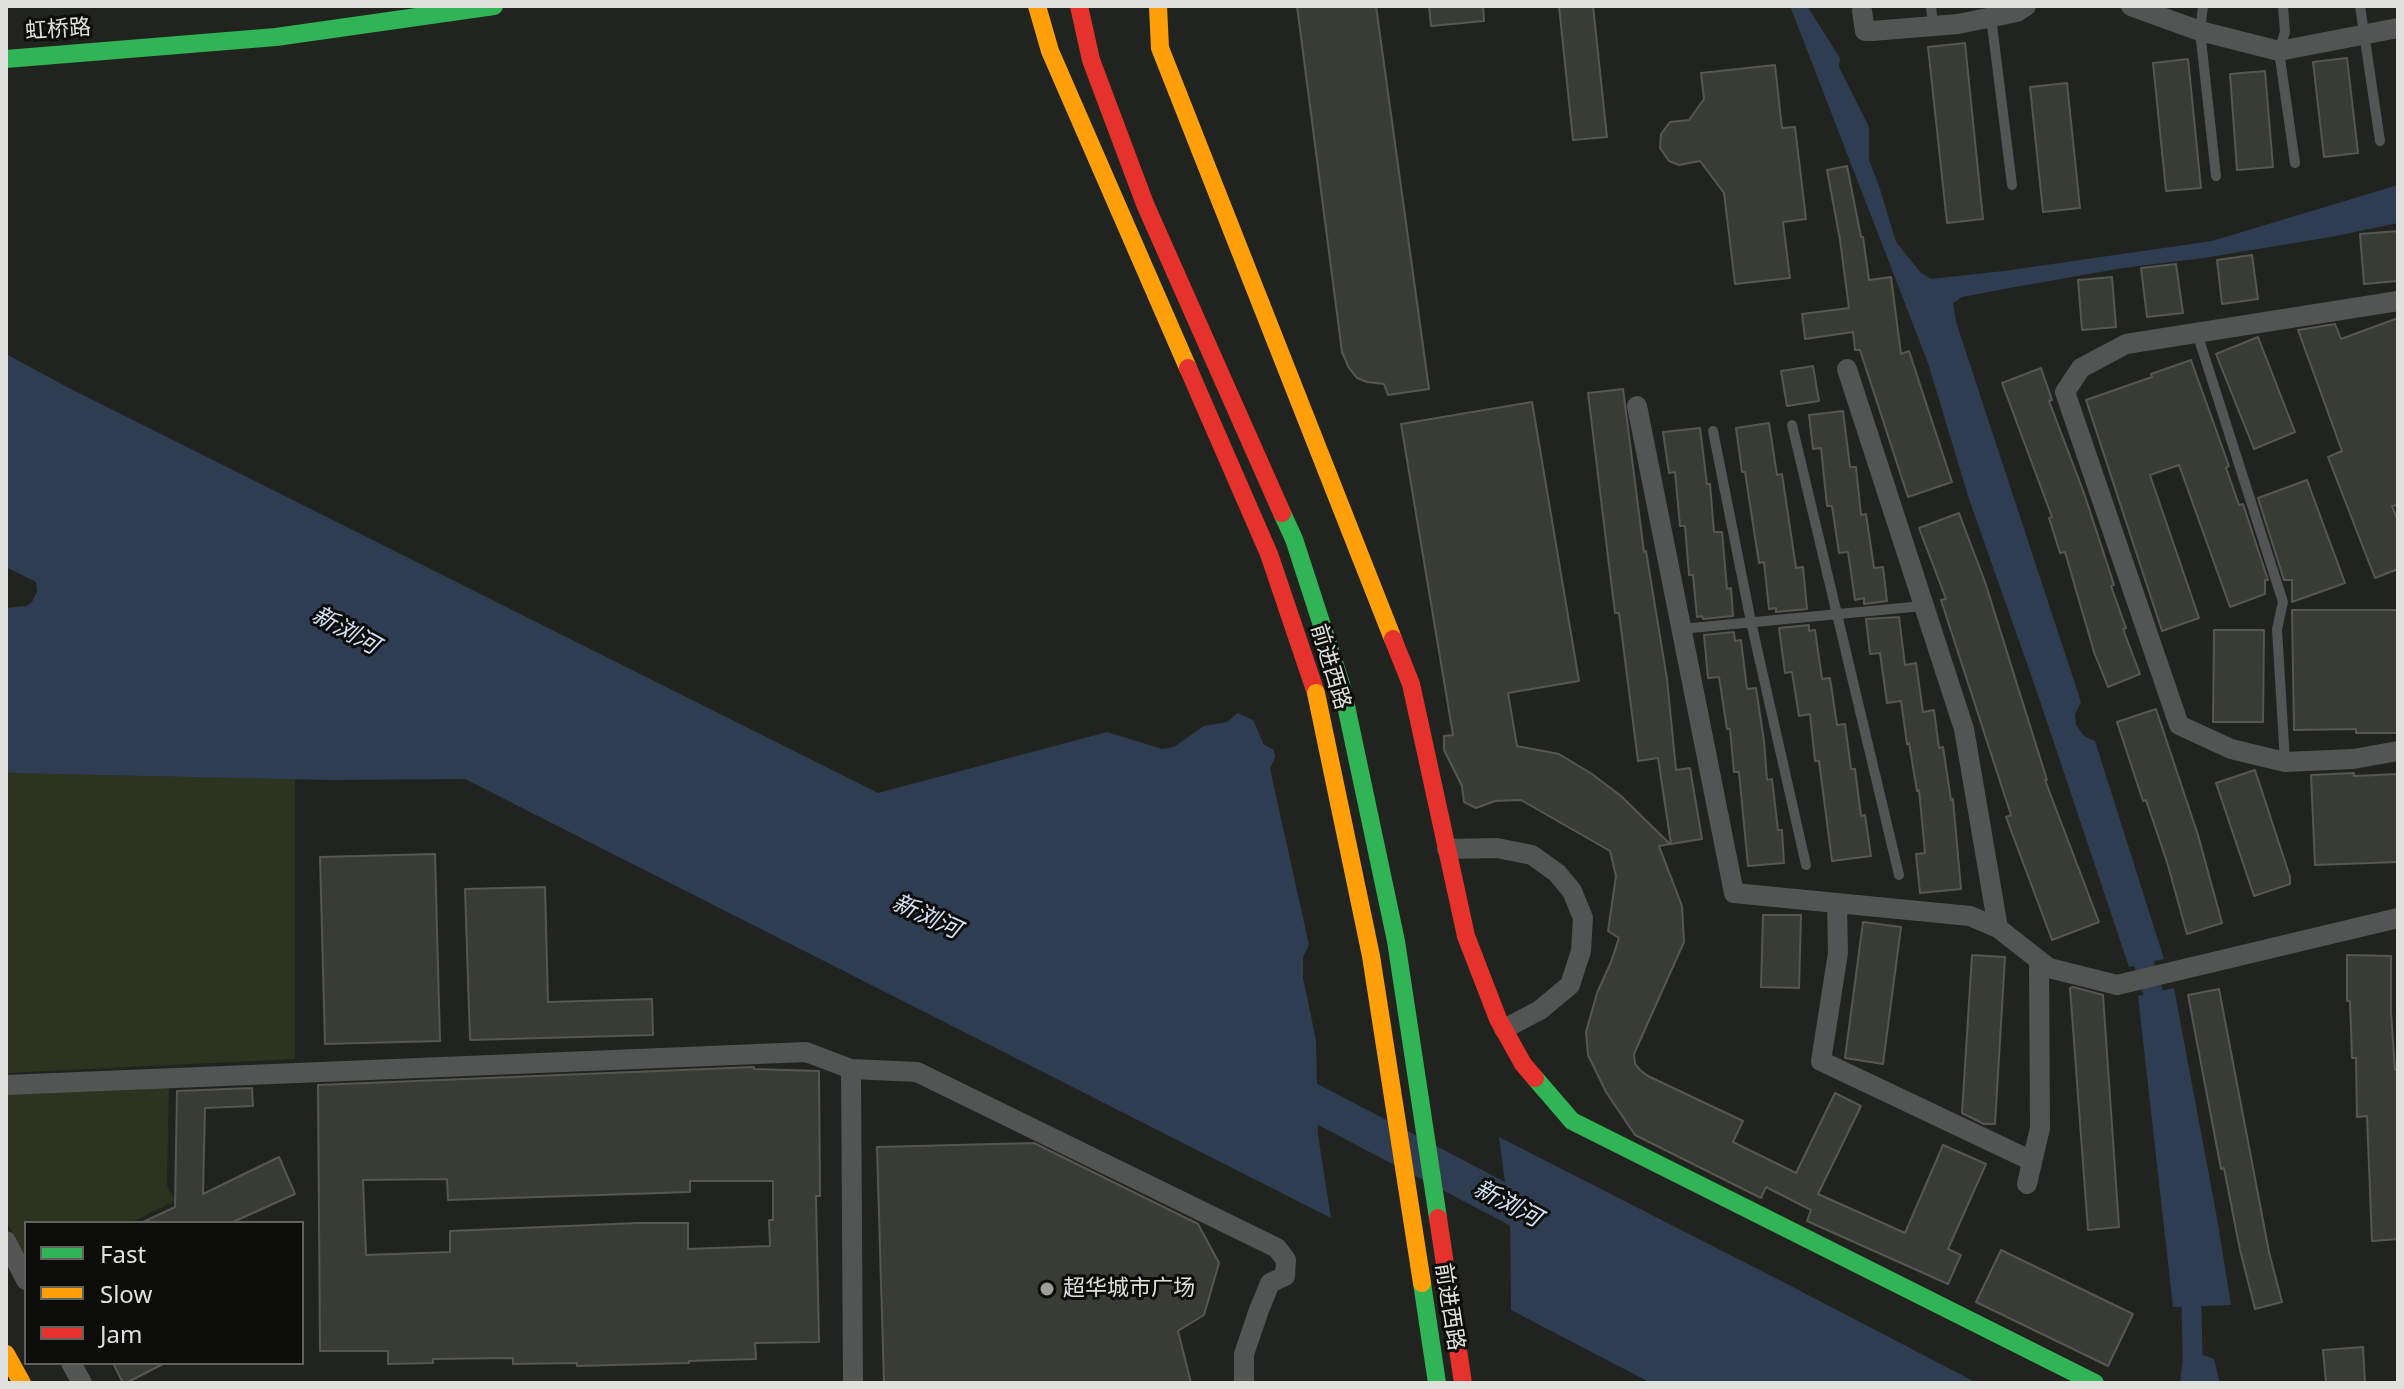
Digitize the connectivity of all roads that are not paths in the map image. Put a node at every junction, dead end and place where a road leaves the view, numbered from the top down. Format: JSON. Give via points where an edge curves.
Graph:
{"nodes":[{"id":1,"x":494,"y":6,"type":"edge"},
{"id":2,"x":1037,"y":6,"type":"edge"},
{"id":3,"x":1079,"y":6,"type":"edge"},
{"id":4,"x":1158,"y":6,"type":"edge"},
{"id":5,"x":2026,"y":6,"type":"edge"},
{"id":6,"x":2131,"y":6,"type":"edge"},
{"id":7,"x":2203,"y":6,"type":"edge"},
{"id":8,"x":2283,"y":6,"type":"edge"},
{"id":9,"x":2360,"y":6,"type":"edge"},
{"id":10,"x":1862,"y":11,"type":"dead end"},
{"id":11,"x":1932,"y":16,"type":"edge"},
{"id":12,"x":1991,"y":17,"type":"junction"},
{"id":13,"x":2398,"y":28,"type":"edge"},
{"id":14,"x":2200,"y":31,"type":"junction"},
{"id":15,"x":2363,"y":34,"type":"junction"},
{"id":16,"x":2279,"y":51,"type":"junction"},
{"id":17,"x":6,"y":59,"type":"edge"},
{"id":18,"x":2380,"y":141,"type":"dead end"},
{"id":19,"x":2295,"y":163,"type":"dead end"},
{"id":20,"x":2216,"y":176,"type":"dead end"},
{"id":21,"x":2012,"y":185,"type":"dead end"},
{"id":22,"x":2398,"y":301,"type":"edge"},
{"id":23,"x":2197,"y":333,"type":"junction"},
{"id":24,"x":1847,"y":369,"type":"dead end"},
{"id":25,"x":1637,"y":406,"type":"dead end"},
{"id":26,"x":1792,"y":425,"type":"dead end"},
{"id":27,"x":1713,"y":431,"type":"dead end"},
{"id":28,"x":1923,"y":606,"type":"junction"},
{"id":29,"x":1838,"y":614,"type":"junction"},
{"id":30,"x":1751,"y":622,"type":"junction"},
{"id":31,"x":1681,"y":629,"type":"junction"},
{"id":32,"x":2398,"y":751,"type":"edge"},
{"id":33,"x":2285,"y":762,"type":"junction"},
{"id":34,"x":1447,"y":849,"type":"junction"},
{"id":35,"x":1806,"y":865,"type":"dead end"},
{"id":36,"x":1899,"y":875,"type":"dead end"},
{"id":37,"x":1837,"y":903,"type":"junction"},
{"id":38,"x":2398,"y":918,"type":"edge"},
{"id":39,"x":1998,"y":928,"type":"junction"},
{"id":40,"x":2039,"y":961,"type":"junction"},
{"id":41,"x":1504,"y":1029,"type":"junction"},
{"id":42,"x":851,"y":1069,"type":"junction"},
{"id":43,"x":6,"y":1085,"type":"edge"},
{"id":44,"x":2032,"y":1161,"type":"junction"},
{"id":45,"x":2027,"y":1184,"type":"dead end"},
{"id":46,"x":6,"y":1241,"type":"edge"},
{"id":47,"x":24,"y":1276,"type":"edge"},
{"id":48,"x":6,"y":1354,"type":"edge"},
{"id":49,"x":72,"y":1365,"type":"edge"},
{"id":50,"x":22,"y":1383,"type":"edge"},
{"id":51,"x":82,"y":1383,"type":"edge"},
{"id":52,"x":853,"y":1383,"type":"edge"},
{"id":53,"x":1244,"y":1383,"type":"edge"},
{"id":54,"x":1437,"y":1383,"type":"edge"},
{"id":55,"x":1463,"y":1383,"type":"edge"},
{"id":56,"x":2095,"y":1383,"type":"edge"}],
"edges":[{"from":1,"to":17,"type":"main road","name":"虹桥路","via":[[276,37]]},
{"from":2,"to":54,"type":"main road","name":"前进西路","bridge":true,"via":[[1062,80],[1269,554],[1316,693],[1371,956]]},
{"from":3,"to":55,"type":"main road","name":"前进西路","via":[[1091,60],[1145,204],[1294,539],[1342,687],[1396,941]]},
{"from":4,"to":34,"type":"main road","via":[[1160,48],[1411,684]]},
{"from":5,"to":12,"type":"street"},
{"from":6,"to":14,"type":"street"},
{"from":7,"to":14,"type":"lane"},
{"from":8,"to":16,"type":"lane","via":[[2285,32]]},
{"from":9,"to":15,"type":"lane"},
{"from":10,"to":11,"type":"street","via":[[1865,31]]},
{"from":11,"to":12,"type":"street"},
{"from":12,"to":21,"type":"lane"},
{"from":13,"to":15,"type":"street"},
{"from":14,"to":16,"type":"street"},
{"from":14,"to":20,"type":"lane"},
{"from":15,"to":16,"type":"street"},
{"from":15,"to":18,"type":"lane"},
{"from":16,"to":19,"type":"lane"},
{"from":22,"to":23,"type":"street"},
{"from":23,"to":33,"type":"lane","via":[[2283,602],[2277,629]]},
{"from":23,"to":33,"type":"street","via":[[2126,344],[2081,368],[2065,392],[2179,725],[2231,749]]},
{"from":24,"to":28,"type":"street"},
{"from":25,"to":31,"type":"street"},
{"from":26,"to":29,"type":"lane"},
{"from":27,"to":30,"type":"lane"},
{"from":28,"to":29,"type":"lane"},
{"from":28,"to":39,"type":"street","via":[[1964,729]]},
{"from":29,"to":30,"type":"lane"},
{"from":29,"to":36,"type":"lane"},
{"from":30,"to":31,"type":"lane"},
{"from":30,"to":35,"type":"lane"},
{"from":31,"to":37,"type":"street","via":[[1734,893]]},
{"from":32,"to":33,"type":"street"},
{"from":34,"to":41,"type":"main road","via":[[1466,936]]},
{"from":34,"to":41,"type":"street","via":[[1497,848],[1532,855],[1572,891],[1583,918],[1581,951],[1570,985],[1540,1010]]},
{"from":37,"to":39,"type":"street","via":[[1970,916]]},
{"from":37,"to":44,"type":"street","via":[[1838,953],[1821,1061]]},
{"from":38,"to":40,"type":"street","via":[[2117,985]]},
{"from":39,"to":40,"type":"street"},
{"from":40,"to":44,"type":"street","via":[[2040,1128]]},
{"from":41,"to":56,"type":"main road","via":[[1523,1064],[1572,1121]]},
{"from":42,"to":43,"type":"street","via":[[806,1052]]},
{"from":42,"to":52,"type":"street"},
{"from":42,"to":53,"type":"street","via":[[917,1072],[1277,1248],[1286,1260],[1285,1276],[1270,1283],[1259,1310],[1244,1354]]},
{"from":44,"to":45,"type":"street"},
{"from":46,"to":47,"type":"street"},
{"from":48,"to":50,"type":"main road"},
{"from":49,"to":51,"type":"street"}]}
